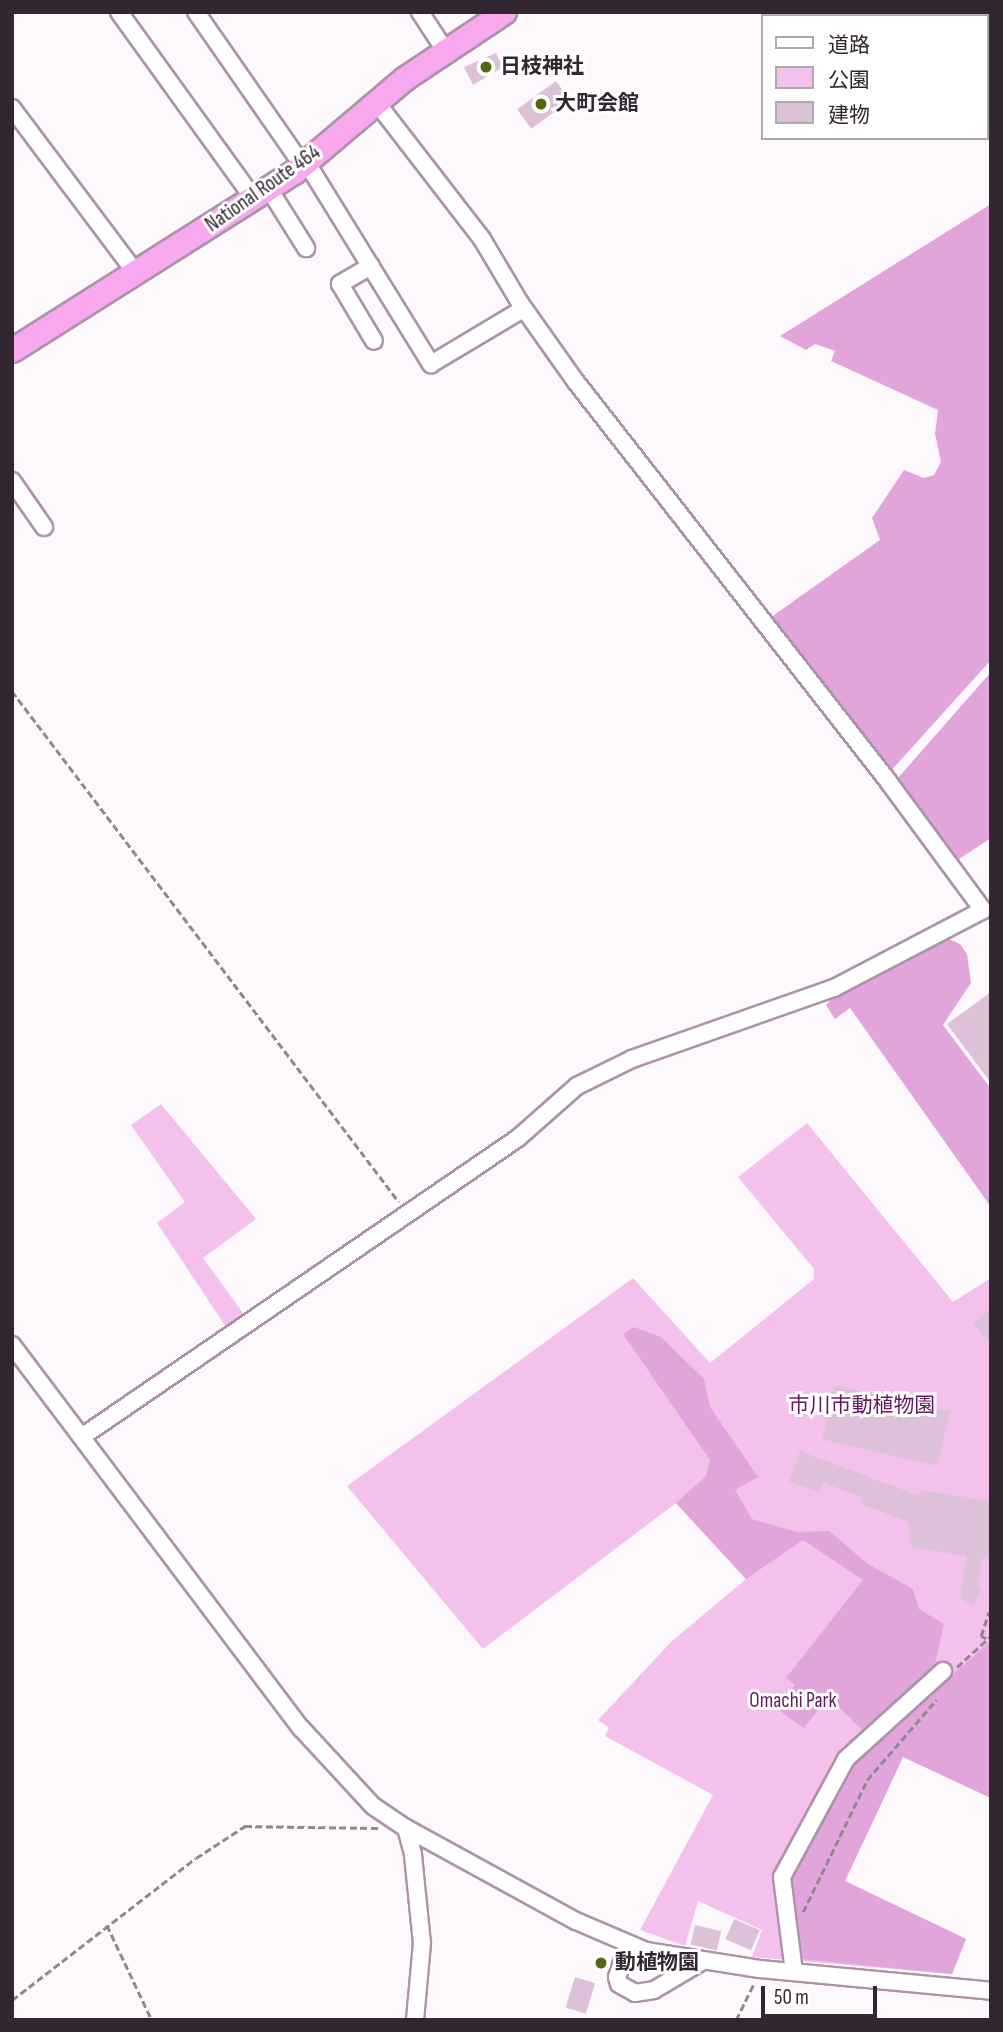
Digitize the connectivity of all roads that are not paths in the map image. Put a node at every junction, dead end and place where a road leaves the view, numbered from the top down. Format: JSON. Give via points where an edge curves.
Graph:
{"nodes":[{"id":1,"x":119,"y":12,"type":"edge"},
{"id":2,"x":196,"y":12,"type":"edge"},
{"id":3,"x":420,"y":12,"type":"edge"},
{"id":4,"x":504,"y":12,"type":"edge"},
{"id":5,"x":445,"y":50,"type":"junction"},
{"id":6,"x":376,"y":102,"type":"junction"},
{"id":7,"x":12,"y":108,"type":"edge"},
{"id":8,"x":306,"y":163,"type":"junction"},
{"id":9,"x":262,"y":194,"type":"junction"},
{"id":10,"x":306,"y":248,"type":"dead end"},
{"id":11,"x":371,"y":266,"type":"junction"},
{"id":12,"x":136,"y":273,"type":"junction"},
{"id":13,"x":523,"y":309,"type":"junction"},
{"id":14,"x":374,"y":341,"type":"dead end"},
{"id":15,"x":12,"y":350,"type":"edge"},
{"id":16,"x":12,"y":481,"type":"edge"},
{"id":17,"x":44,"y":527,"type":"dead end"},
{"id":18,"x":12,"y":1345,"type":"edge"},
{"id":19,"x":83,"y":1436,"type":"junction"},
{"id":20,"x":948,"y":1673,"type":"road end"},
{"id":21,"x":406,"y":1828,"type":"junction"},
{"id":22,"x":627,"y":1945,"type":"junction"},
{"id":23,"x":701,"y":1962,"type":"junction"},
{"id":24,"x":794,"y":1972,"type":"junction"},
{"id":25,"x":991,"y":1991,"type":"edge"},
{"id":26,"x":415,"y":2020,"type":"edge"}],
"edges":[{"from":1,"to":9,"type":"street"},
{"from":2,"to":8,"type":"street","via":[[296,156]]},
{"from":3,"to":5,"type":"street"},
{"from":4,"to":5,"type":"highway","name":"National Route 464"},
{"from":5,"to":6,"type":"highway","name":"National Route 464"},
{"from":6,"to":8,"type":"highway","name":"National Route 464"},
{"from":6,"to":13,"type":"street","via":[[482,239]]},
{"from":7,"to":12,"type":"street"},
{"from":8,"to":9,"type":"highway","name":"National Route 464"},
{"from":8,"to":11,"type":"street"},
{"from":9,"to":10,"type":"street"},
{"from":9,"to":12,"type":"highway","name":"National Route 464"},
{"from":11,"to":13,"type":"street","via":[[431,364]]},
{"from":11,"to":14,"type":"street","via":[[340,284]]},
{"from":12,"to":15,"type":"highway","name":"National Route 464"},
{"from":13,"to":19,"type":"street","via":[[983,910],[834,988],[632,1059],[578,1086],[518,1138]]},
{"from":16,"to":17,"type":"street"},
{"from":18,"to":19,"type":"street"},
{"from":19,"to":21,"type":"street","via":[[326,1758],[373,1806]]},
{"from":20,"to":24,"type":"street","via":[[846,1759],[782,1877]]},
{"from":21,"to":22,"type":"street"},
{"from":21,"to":26,"type":"street","via":[[422,1943]]},
{"from":22,"to":23,"type":"street"},
{"from":22,"to":23,"type":"street","via":[[617,1977],[619,1984],[635,1993],[654,1990]]},
{"from":23,"to":24,"type":"street"},
{"from":24,"to":25,"type":"street"}]}
